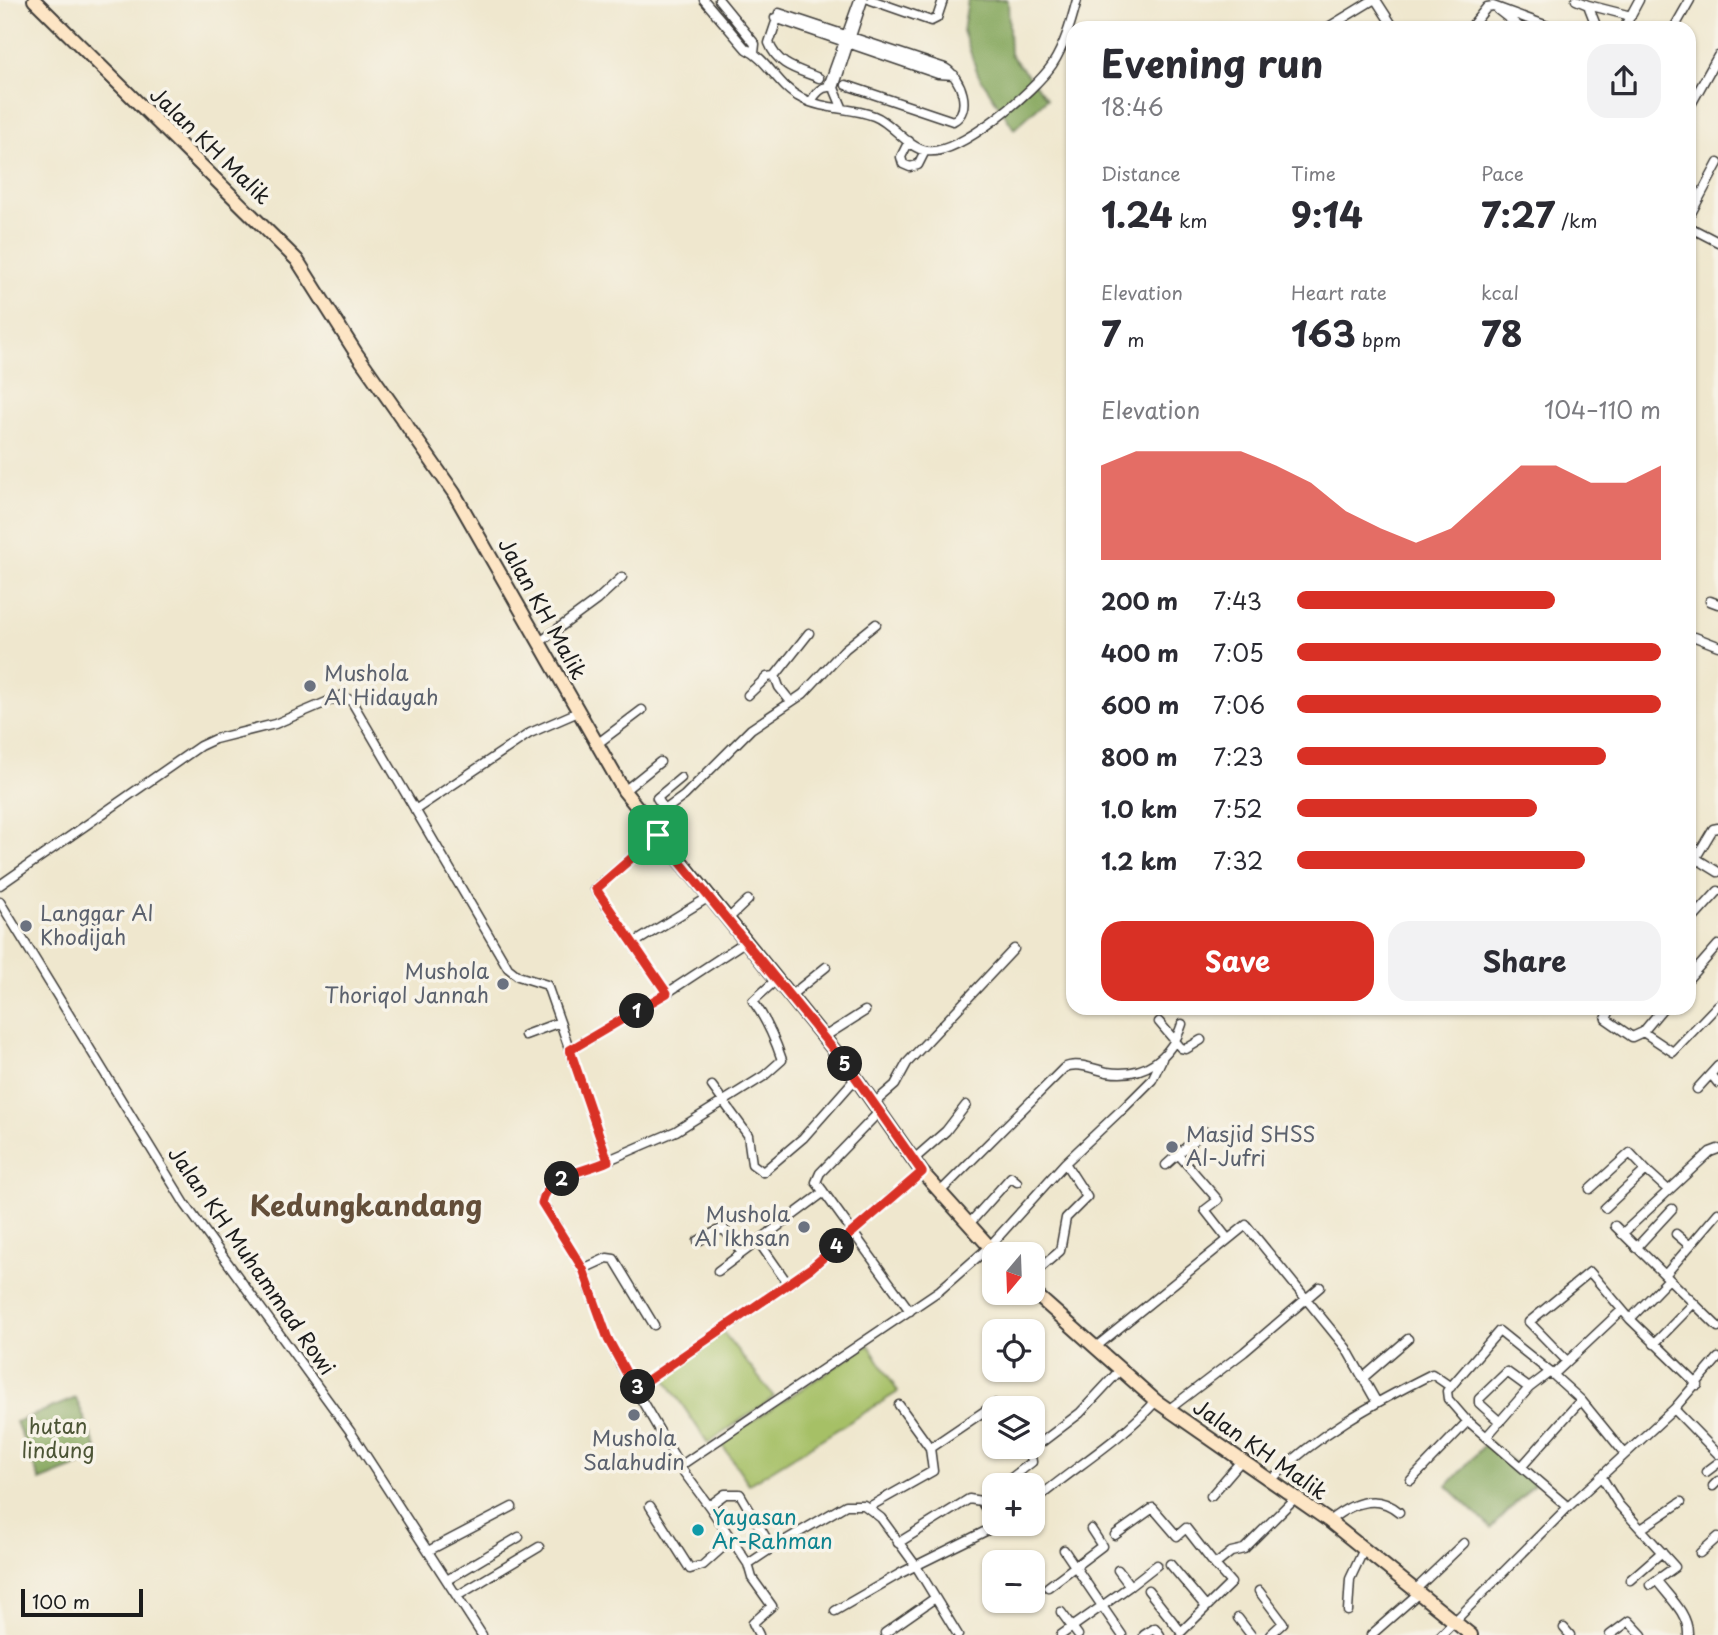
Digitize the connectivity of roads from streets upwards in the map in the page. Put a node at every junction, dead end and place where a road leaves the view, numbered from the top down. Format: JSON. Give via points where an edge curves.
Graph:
{"nodes":[{"id":1,"x":34,"y":0,"type":"edge"},
{"id":2,"x":704,"y":0,"type":"edge"},
{"id":3,"x":719,"y":0,"type":"edge"},
{"id":4,"x":861,"y":0,"type":"edge"},
{"id":5,"x":871,"y":0,"type":"edge"},
{"id":6,"x":943,"y":0,"type":"edge"},
{"id":7,"x":1077,"y":0,"type":"edge"},
{"id":8,"x":1374,"y":0,"type":"edge"},
{"id":9,"x":1576,"y":0,"type":"edge"},
{"id":10,"x":1639,"y":0,"type":"edge"},
{"id":11,"x":1690,"y":0,"type":"edge"},
{"id":12,"x":1588,"y":5,"type":"junction"},
{"id":13,"x":1493,"y":6,"type":"junction"},
{"id":14,"x":1631,"y":16,"type":"junction"},
{"id":15,"x":1070,"y":21,"type":"edge"},
{"id":16,"x":1339,"y":21,"type":"edge"},
{"id":17,"x":1389,"y":21,"type":"edge"},
{"id":18,"x":1476,"y":21,"type":"edge"},
{"id":19,"x":1512,"y":21,"type":"edge"},
{"id":20,"x":1534,"y":21,"type":"edge"},
{"id":21,"x":1594,"y":21,"type":"edge"},
{"id":22,"x":1628,"y":21,"type":"edge"},
{"id":23,"x":1678,"y":21,"type":"edge"},
{"id":24,"x":1066,"y":34,"type":"edge"},
{"id":25,"x":848,"y":39,"type":"junction"},
{"id":26,"x":754,"y":53,"type":"junction"},
{"id":27,"x":1718,"y":56,"type":"edge"},
{"id":28,"x":819,"y":78,"type":"dead end"},
{"id":29,"x":846,"y":85,"type":"dead end"},
{"id":30,"x":831,"y":87,"type":"junction"},
{"id":31,"x":1696,"y":95,"type":"edge"},
{"id":32,"x":811,"y":102,"type":"junction"},
{"id":33,"x":842,"y":107,"type":"junction"},
{"id":34,"x":909,"y":141,"type":"junction"},
{"id":35,"x":925,"y":151,"type":"junction"},
{"id":36,"x":1718,"y":163,"type":"edge"},
{"id":37,"x":1696,"y":204,"type":"edge"},
{"id":38,"x":1696,"y":231,"type":"edge"},
{"id":39,"x":1718,"y":242,"type":"edge"},
{"id":40,"x":622,"y":577,"type":"dead end"},
{"id":41,"x":876,"y":624,"type":"dead end"},
{"id":42,"x":809,"y":634,"type":"dead end"},
{"id":43,"x":1696,"y":637,"type":"edge"},
{"id":44,"x":540,"y":642,"type":"junction"},
{"id":45,"x":1718,"y":646,"type":"edge"},
{"id":46,"x":775,"y":676,"type":"junction"},
{"id":47,"x":748,"y":695,"type":"dead end"},
{"id":48,"x":791,"y":702,"type":"junction"},
{"id":49,"x":642,"y":710,"type":"dead end"},
{"id":50,"x":576,"y":713,"type":"dead end"},
{"id":51,"x":597,"y":744,"type":"junction"},
{"id":52,"x":660,"y":762,"type":"dead end"},
{"id":53,"x":681,"y":778,"type":"dead end"},
{"id":54,"x":624,"y":791,"type":"junction"},
{"id":55,"x":415,"y":810,"type":"junction"},
{"id":56,"x":665,"y":810,"type":"junction"},
{"id":57,"x":648,"y":822,"type":"junction"},
{"id":58,"x":1718,"y":828,"type":"edge"},
{"id":59,"x":658,"y":835,"type":"junction"},
{"id":60,"x":1697,"y":859,"type":"joint"},
{"id":61,"x":1718,"y":872,"type":"edge"},
{"id":62,"x":0,"y":885,"type":"edge"},
{"id":63,"x":1718,"y":891,"type":"edge"},
{"id":64,"x":709,"y":897,"type":"junction"},
{"id":65,"x":748,"y":901,"type":"dead end"},
{"id":66,"x":0,"y":902,"type":"edge"},
{"id":67,"x":1696,"y":915,"type":"edge"},
{"id":68,"x":727,"y":919,"type":"junction"},
{"id":69,"x":746,"y":942,"type":"junction"},
{"id":70,"x":634,"y":943,"type":"junction"},
{"id":71,"x":1718,"y":944,"type":"edge"},
{"id":72,"x":1014,"y":949,"type":"dead end"},
{"id":73,"x":826,"y":967,"type":"dead end"},
{"id":74,"x":1696,"y":970,"type":"edge"},
{"id":75,"x":776,"y":979,"type":"junction"},
{"id":76,"x":667,"y":993,"type":"junction"},
{"id":77,"x":790,"y":996,"type":"junction"},
{"id":78,"x":1718,"y":1005,"type":"edge"},
{"id":79,"x":865,"y":1011,"type":"dead end"},
{"id":80,"x":1608,"y":1015,"type":"edge"},
{"id":81,"x":1657,"y":1015,"type":"edge"},
{"id":82,"x":560,"y":1022,"type":"junction"},
{"id":83,"x":1158,"y":1022,"type":"dead end"},
{"id":84,"x":1182,"y":1024,"type":"dead end"},
{"id":85,"x":1643,"y":1032,"type":"junction"},
{"id":86,"x":525,"y":1035,"type":"dead end"},
{"id":87,"x":824,"y":1038,"type":"junction"},
{"id":88,"x":1201,"y":1040,"type":"dead end"},
{"id":89,"x":1175,"y":1044,"type":"junction"},
{"id":90,"x":570,"y":1050,"type":"junction"},
{"id":91,"x":1162,"y":1059,"type":"junction"},
{"id":92,"x":1718,"y":1066,"type":"edge"},
{"id":93,"x":1711,"y":1074,"type":"junction"},
{"id":94,"x":856,"y":1078,"type":"junction"},
{"id":95,"x":1718,"y":1083,"type":"edge"},
{"id":96,"x":712,"y":1086,"type":"dead end"},
{"id":97,"x":1698,"y":1089,"type":"dead end"},
{"id":98,"x":722,"y":1103,"type":"junction"},
{"id":99,"x":966,"y":1105,"type":"dead end"},
{"id":100,"x":876,"y":1108,"type":"junction"},
{"id":101,"x":1204,"y":1130,"type":"dead end"},
{"id":102,"x":1718,"y":1149,"type":"edge"},
{"id":103,"x":1178,"y":1154,"type":"junction"},
{"id":104,"x":913,"y":1160,"type":"junction"},
{"id":105,"x":608,"y":1161,"type":"junction"},
{"id":106,"x":1065,"y":1163,"type":"junction"},
{"id":107,"x":1166,"y":1165,"type":"dead end"},
{"id":108,"x":1646,"y":1170,"type":"junction"},
{"id":109,"x":922,"y":1172,"type":"junction"},
{"id":110,"x":1017,"y":1182,"type":"dead end"},
{"id":111,"x":1590,"y":1189,"type":"dead end"},
{"id":112,"x":1667,"y":1189,"type":"junction"},
{"id":113,"x":823,"y":1191,"type":"junction"},
{"id":114,"x":939,"y":1193,"type":"junction"},
{"id":115,"x":1605,"y":1208,"type":"dead end"},
{"id":116,"x":1672,"y":1209,"type":"dead end"},
{"id":117,"x":1718,"y":1213,"type":"edge"},
{"id":118,"x":969,"y":1224,"type":"junction"},
{"id":119,"x":1615,"y":1227,"type":"dead end"},
{"id":120,"x":855,"y":1231,"type":"junction"},
{"id":121,"x":1622,"y":1234,"type":"junction"},
{"id":122,"x":1676,"y":1234,"type":"dead end"},
{"id":123,"x":1227,"y":1238,"type":"junction"},
{"id":124,"x":698,"y":1241,"type":"dead end"},
{"id":125,"x":758,"y":1241,"type":"junction"},
{"id":126,"x":985,"y":1242,"type":"edge"},
{"id":127,"x":1000,"y":1242,"type":"edge"},
{"id":128,"x":1690,"y":1247,"type":"junction"},
{"id":129,"x":1636,"y":1248,"type":"junction"},
{"id":130,"x":742,"y":1253,"type":"junction"},
{"id":131,"x":982,"y":1259,"type":"edge"},
{"id":132,"x":1045,"y":1264,"type":"edge"},
{"id":133,"x":583,"y":1269,"type":"junction"},
{"id":134,"x":718,"y":1271,"type":"dead end"},
{"id":135,"x":1667,"y":1277,"type":"junction"},
{"id":136,"x":788,"y":1284,"type":"junction"},
{"id":137,"x":1320,"y":1287,"type":"dead end"},
{"id":138,"x":1305,"y":1300,"type":"junction"},
{"id":139,"x":1045,"y":1302,"type":"edge"},
{"id":140,"x":1694,"y":1304,"type":"junction"},
{"id":141,"x":1622,"y":1310,"type":"junction"},
{"id":142,"x":910,"y":1311,"type":"junction"},
{"id":143,"x":1630,"y":1320,"type":"junction"},
{"id":144,"x":654,"y":1325,"type":"dead end"},
{"id":145,"x":1718,"y":1327,"type":"edge"},
{"id":146,"x":1408,"y":1339,"type":"dead end"},
{"id":147,"x":1654,"y":1344,"type":"junction"},
{"id":148,"x":1097,"y":1346,"type":"junction"},
{"id":149,"x":1718,"y":1358,"type":"edge"},
{"id":150,"x":1566,"y":1360,"type":"junction"},
{"id":151,"x":1120,"y":1370,"type":"junction"},
{"id":152,"x":1551,"y":1373,"type":"junction"},
{"id":153,"x":1364,"y":1377,"type":"junction"},
{"id":154,"x":1698,"y":1385,"type":"junction"},
{"id":155,"x":1451,"y":1387,"type":"junction"},
{"id":156,"x":1529,"y":1388,"type":"junction"},
{"id":157,"x":635,"y":1389,"type":"junction"},
{"id":158,"x":1581,"y":1400,"type":"junction"},
{"id":159,"x":1156,"y":1401,"type":"junction"},
{"id":160,"x":1376,"y":1401,"type":"junction"},
{"id":161,"x":899,"y":1405,"type":"dead end"},
{"id":162,"x":1674,"y":1409,"type":"junction"},
{"id":163,"x":1168,"y":1410,"type":"junction"},
{"id":164,"x":982,"y":1413,"type":"edge"},
{"id":165,"x":1466,"y":1421,"type":"junction"},
{"id":166,"x":1500,"y":1422,"type":"junction"},
{"id":167,"x":1488,"y":1435,"type":"junction"},
{"id":168,"x":1045,"y":1437,"type":"edge"},
{"id":169,"x":930,"y":1448,"type":"junction"},
{"id":170,"x":1625,"y":1454,"type":"junction"},
{"id":171,"x":1718,"y":1454,"type":"edge"},
{"id":172,"x":1031,"y":1459,"type":"edge"},
{"id":173,"x":1241,"y":1461,"type":"junction"},
{"id":174,"x":1718,"y":1463,"type":"edge"},
{"id":175,"x":1523,"y":1465,"type":"junction"},
{"id":176,"x":680,"y":1466,"type":"junction"},
{"id":177,"x":1706,"y":1472,"type":"dead end"},
{"id":178,"x":1018,"y":1473,"type":"edge"},
{"id":179,"x":1601,"y":1476,"type":"junction"},
{"id":180,"x":1271,"y":1480,"type":"junction"},
{"id":181,"x":1411,"y":1480,"type":"dead end"},
{"id":182,"x":1045,"y":1492,"type":"edge"},
{"id":183,"x":1211,"y":1496,"type":"dead end"},
{"id":184,"x":1295,"y":1498,"type":"junction"},
{"id":185,"x":981,"y":1501,"type":"edge"},
{"id":186,"x":1681,"y":1502,"type":"dead end"},
{"id":187,"x":650,"y":1506,"type":"dead end"},
{"id":188,"x":709,"y":1506,"type":"junction"},
{"id":189,"x":512,"y":1507,"type":"dead end"},
{"id":190,"x":869,"y":1507,"type":"junction"},
{"id":191,"x":1568,"y":1507,"type":"junction"},
{"id":192,"x":1399,"y":1512,"type":"dead end"},
{"id":193,"x":1329,"y":1521,"type":"junction"},
{"id":194,"x":1091,"y":1529,"type":"dead end"},
{"id":195,"x":1642,"y":1529,"type":"junction"},
{"id":196,"x":982,"y":1531,"type":"edge"},
{"id":197,"x":1115,"y":1535,"type":"dead end"},
{"id":198,"x":519,"y":1536,"type":"dead end"},
{"id":199,"x":1718,"y":1537,"type":"edge"},
{"id":200,"x":732,"y":1539,"type":"junction"},
{"id":201,"x":898,"y":1543,"type":"junction"},
{"id":202,"x":1464,"y":1543,"type":"dead end"},
{"id":203,"x":539,"y":1548,"type":"dead end"},
{"id":204,"x":772,"y":1548,"type":"junction"},
{"id":205,"x":1364,"y":1549,"type":"junction"},
{"id":206,"x":1064,"y":1550,"type":"dead end"},
{"id":207,"x":428,"y":1551,"type":"junction"},
{"id":208,"x":1662,"y":1552,"type":"junction"},
{"id":209,"x":1700,"y":1553,"type":"dead end"},
{"id":210,"x":748,"y":1564,"type":"junction"},
{"id":211,"x":1157,"y":1564,"type":"dead end"},
{"id":212,"x":1170,"y":1564,"type":"dead end"},
{"id":213,"x":1215,"y":1565,"type":"junction"},
{"id":214,"x":916,"y":1566,"type":"junction"},
{"id":215,"x":1075,"y":1567,"type":"junction"},
{"id":216,"x":1118,"y":1570,"type":"dead end"},
{"id":217,"x":447,"y":1580,"type":"junction"},
{"id":218,"x":1630,"y":1580,"type":"dead end"},
{"id":219,"x":1130,"y":1586,"type":"junction"},
{"id":220,"x":1048,"y":1587,"type":"dead end"},
{"id":221,"x":1148,"y":1590,"type":"dead end"},
{"id":222,"x":1259,"y":1591,"type":"dead end"},
{"id":223,"x":1418,"y":1591,"type":"junction"},
{"id":224,"x":457,"y":1595,"type":"junction"},
{"id":225,"x":935,"y":1598,"type":"junction"},
{"id":226,"x":1102,"y":1605,"type":"junction"},
{"id":227,"x":1206,"y":1607,"type":"junction"},
{"id":228,"x":835,"y":1611,"type":"dead end"},
{"id":229,"x":1348,"y":1611,"type":"dead end"},
{"id":230,"x":1060,"y":1612,"type":"dead end"},
{"id":231,"x":1238,"y":1618,"type":"dead end"},
{"id":232,"x":1456,"y":1620,"type":"junction"},
{"id":233,"x":1564,"y":1628,"type":"dead end"},
{"id":234,"x":1075,"y":1631,"type":"edge"},
{"id":235,"x":885,"y":1633,"type":"edge"},
{"id":236,"x":482,"y":1635,"type":"edge"},
{"id":237,"x":759,"y":1635,"type":"edge"},
{"id":238,"x":958,"y":1635,"type":"edge"},
{"id":239,"x":1061,"y":1635,"type":"edge"},
{"id":240,"x":1122,"y":1635,"type":"edge"},
{"id":241,"x":1144,"y":1635,"type":"edge"},
{"id":242,"x":1160,"y":1635,"type":"edge"},
{"id":243,"x":1251,"y":1635,"type":"edge"},
{"id":244,"x":1270,"y":1635,"type":"edge"},
{"id":245,"x":1371,"y":1635,"type":"edge"},
{"id":246,"x":1441,"y":1635,"type":"edge"},
{"id":247,"x":1471,"y":1635,"type":"edge"},
{"id":248,"x":1570,"y":1635,"type":"edge"},
{"id":249,"x":1610,"y":1635,"type":"edge"},
{"id":250,"x":1642,"y":1635,"type":"edge"},
{"id":251,"x":1688,"y":1635,"type":"edge"}],
"edges":[{"from":1,"to":44,"type":"street","name":"Jalan KH Malik","via":[[297,260],[454,493]]},
{"from":2,"to":26,"type":"street"},
{"from":3,"to":26,"type":"street","via":[[755,44]]},
{"from":4,"to":25,"type":"street"},
{"from":5,"to":6,"type":"street","via":[[931,21],[937,18]]},
{"from":7,"to":15,"type":"street"},
{"from":8,"to":16,"type":"street"},
{"from":8,"to":17,"type":"street"},
{"from":9,"to":12,"type":"street"},
{"from":10,"to":14,"type":"street"},
{"from":11,"to":23,"type":"street"},
{"from":12,"to":14,"type":"street"},
{"from":12,"to":21,"type":"street"},
{"from":13,"to":18,"type":"street"},
{"from":13,"to":19,"type":"street"},
{"from":13,"to":20,"type":"street"},
{"from":14,"to":22,"type":"street"},
{"from":24,"to":35,"type":"street","via":[[1060,52],[1036,84],[996,120],[964,138]]},
{"from":25,"to":28,"type":"street","via":[[775,18],[769,43],[773,54],[781,63]]},
{"from":25,"to":29,"type":"street","via":[[938,74],[954,75],[965,103],[953,121]]},
{"from":25,"to":30,"type":"street"},
{"from":26,"to":32,"type":"street","via":[[780,83]]},
{"from":27,"to":31,"type":"street"},
{"from":30,"to":32,"type":"street","via":[[821,89]]},
{"from":30,"to":33,"type":"street"},
{"from":32,"to":33,"type":"street"},
{"from":33,"to":34,"type":"street","via":[[875,116]]},
{"from":34,"to":35,"type":"street"},
{"from":34,"to":35,"type":"street","via":[[901,157],[906,165],[918,165]]},
{"from":36,"to":37,"type":"street"},
{"from":38,"to":39,"type":"street"},
{"from":40,"to":44,"type":"street"},
{"from":41,"to":48,"type":"street"},
{"from":42,"to":46,"type":"street"},
{"from":43,"to":45,"type":"street"},
{"from":44,"to":51,"type":"street","name":"Jalan KH Malik"},
{"from":46,"to":47,"type":"street","via":[[766,677]]},
{"from":46,"to":48,"type":"street"},
{"from":48,"to":56,"type":"street","via":[[751,729]]},
{"from":49,"to":51,"type":"street"},
{"from":50,"to":55,"type":"street","via":[[530,733]]},
{"from":51,"to":54,"type":"street","name":"Jalan KH Malik"},
{"from":52,"to":54,"type":"street"},
{"from":53,"to":56,"type":"street","via":[[657,798]]},
{"from":54,"to":57,"type":"street","name":"Jalan KH Malik"},
{"from":55,"to":62,"type":"street","via":[[352,702],[343,695],[275,724],[200,746]]},
{"from":55,"to":82,"type":"street","via":[[508,968],[517,976],[547,985]]},
{"from":56,"to":57,"type":"street"},
{"from":57,"to":59,"type":"street","name":"Jalan KH Malik"},
{"from":58,"to":60,"type":"street","via":[[1713,829]]},
{"from":59,"to":64,"type":"street","name":"Jalan KH Malik"},
{"from":59,"to":70,"type":"street","via":[[596,887]]},
{"from":60,"to":61,"type":"street"},
{"from":63,"to":67,"type":"street"},
{"from":64,"to":68,"type":"street","name":"Jalan KH Malik"},
{"from":64,"to":70,"type":"street"},
{"from":65,"to":68,"type":"street"},
{"from":66,"to":207,"type":"street","name":"Jalan KH Muhammad Rowi","via":[[185,1204],[350,1431]]},
{"from":68,"to":69,"type":"street","name":"Jalan KH Malik"},
{"from":69,"to":75,"type":"street","name":"Jalan KH Malik"},
{"from":69,"to":76,"type":"street"},
{"from":70,"to":76,"type":"street"},
{"from":71,"to":74,"type":"street"},
{"from":72,"to":100,"type":"street","via":[[907,1063]]},
{"from":73,"to":77,"type":"street"},
{"from":75,"to":77,"type":"street","name":"Jalan KH Malik"},
{"from":75,"to":98,"type":"street","via":[[753,1001],[766,1016],[783,1059]]},
{"from":76,"to":90,"type":"street"},
{"from":77,"to":87,"type":"street","name":"Jalan KH Malik"},
{"from":78,"to":85,"type":"street","via":[[1673,1052]]},
{"from":79,"to":87,"type":"street"},
{"from":80,"to":85,"type":"street","via":[[1606,1019],[1627,1035]]},
{"from":81,"to":85,"type":"street"},
{"from":82,"to":86,"type":"street"},
{"from":82,"to":90,"type":"street"},
{"from":83,"to":89,"type":"street"},
{"from":84,"to":89,"type":"street"},
{"from":87,"to":94,"type":"street","name":"Jalan KH Malik"},
{"from":88,"to":89,"type":"street","via":[[1186,1049]]},
{"from":89,"to":91,"type":"street"},
{"from":90,"to":105,"type":"street"},
{"from":91,"to":106,"type":"street","via":[[1152,1080]]},
{"from":91,"to":114,"type":"street","via":[[1137,1072],[1068,1065]]},
{"from":92,"to":93,"type":"street"},
{"from":93,"to":95,"type":"street"},
{"from":93,"to":97,"type":"street"},
{"from":94,"to":98,"type":"street","via":[[803,1138],[763,1172],[752,1164],[748,1135]]},
{"from":94,"to":100,"type":"street","name":"Jalan KH Malik"},
{"from":96,"to":98,"type":"street"},
{"from":98,"to":105,"type":"street","via":[[676,1131]]},
{"from":99,"to":104,"type":"street","via":[[941,1136]]},
{"from":100,"to":104,"type":"street","name":"Jalan KH Malik"},
{"from":100,"to":113,"type":"street","via":[[820,1172],[816,1182]]},
{"from":101,"to":103,"type":"street"},
{"from":102,"to":112,"type":"street"},
{"from":103,"to":107,"type":"street"},
{"from":103,"to":123,"type":"street","via":[[1218,1200],[1205,1210]]},
{"from":104,"to":109,"type":"street","name":"Jalan KH Malik"},
{"from":105,"to":133,"type":"street","via":[[555,1183],[543,1198],[546,1212]]},
{"from":106,"to":127,"type":"street"},
{"from":106,"to":132,"type":"street","via":[[1087,1198],[1066,1218],[1060,1251]]},
{"from":108,"to":111,"type":"street","via":[[1630,1153]]},
{"from":108,"to":112,"type":"street"},
{"from":108,"to":115,"type":"street"},
{"from":109,"to":114,"type":"street","name":"Jalan KH Malik"},
{"from":109,"to":120,"type":"street"},
{"from":110,"to":118,"type":"street","via":[[1011,1177]]},
{"from":112,"to":121,"type":"street"},
{"from":113,"to":120,"type":"street"},
{"from":113,"to":125,"type":"street"},
{"from":114,"to":118,"type":"street","name":"Jalan KH Malik"},
{"from":116,"to":129,"type":"street"},
{"from":117,"to":128,"type":"street"},
{"from":118,"to":126,"type":"street","name":"Jalan KH Malik"},
{"from":119,"to":121,"type":"street"},
{"from":120,"to":136,"type":"street"},
{"from":120,"to":142,"type":"street"},
{"from":121,"to":129,"type":"street"},
{"from":122,"to":128,"type":"street"},
{"from":123,"to":138,"type":"street","via":[[1246,1225]]},
{"from":123,"to":148,"type":"street"},
{"from":124,"to":130,"type":"street","via":[[723,1228]]},
{"from":125,"to":130,"type":"street"},
{"from":125,"to":136,"type":"street"},
{"from":128,"to":135,"type":"street"},
{"from":129,"to":135,"type":"street"},
{"from":130,"to":134,"type":"street"},
{"from":131,"to":142,"type":"street"},
{"from":133,"to":144,"type":"street","via":[[614,1259]]},
{"from":133,"to":157,"type":"street","via":[[608,1339]]},
{"from":135,"to":140,"type":"street"},
{"from":135,"to":143,"type":"street"},
{"from":136,"to":157,"type":"street"},
{"from":137,"to":138,"type":"street"},
{"from":138,"to":153,"type":"street"},
{"from":138,"to":163,"type":"street"},
{"from":139,"to":148,"type":"street","name":"Jalan KH Malik"},
{"from":140,"to":145,"type":"street"},
{"from":140,"to":147,"type":"street"},
{"from":141,"to":143,"type":"street"},
{"from":141,"to":150,"type":"street"},
{"from":141,"to":150,"type":"street","via":[[1590,1272],[1530,1321]]},
{"from":142,"to":176,"type":"street"},
{"from":143,"to":147,"type":"street"},
{"from":146,"to":153,"type":"street"},
{"from":147,"to":154,"type":"street"},
{"from":148,"to":151,"type":"street","name":"Jalan KH Malik"},
{"from":149,"to":154,"type":"street"},
{"from":150,"to":152,"type":"street"},
{"from":151,"to":159,"type":"street","name":"Jalan KH Malik"},
{"from":151,"to":168,"type":"street","via":[[1080,1413]]},
{"from":152,"to":155,"type":"street","via":[[1499,1331]]},
{"from":152,"to":156,"type":"street"},
{"from":152,"to":158,"type":"street"},
{"from":153,"to":160,"type":"street"},
{"from":154,"to":162,"type":"street"},
{"from":155,"to":160,"type":"street","via":[[1432,1374]]},
{"from":155,"to":165,"type":"street","via":[[1448,1399]]},
{"from":156,"to":166,"type":"street"},
{"from":156,"to":166,"type":"street","via":[[1507,1372],[1479,1399]]},
{"from":157,"to":176,"type":"street"},
{"from":158,"to":170,"type":"street"},
{"from":158,"to":175,"type":"street"},
{"from":159,"to":163,"type":"street","name":"Jalan KH Malik"},
{"from":159,"to":182,"type":"street","via":[[1122,1435]]},
{"from":160,"to":180,"type":"street","via":[[1298,1452]]},
{"from":161,"to":169,"type":"street"},
{"from":162,"to":170,"type":"street"},
{"from":162,"to":171,"type":"street"},
{"from":163,"to":173,"type":"street","name":"Jalan KH Malik"},
{"from":164,"to":169,"type":"street"},
{"from":165,"to":167,"type":"street"},
{"from":165,"to":181,"type":"street"},
{"from":166,"to":167,"type":"street"},
{"from":167,"to":175,"type":"street"},
{"from":169,"to":190,"type":"street","via":[[933,1471]]},
{"from":170,"to":179,"type":"street"},
{"from":172,"to":178,"type":"street"},
{"from":173,"to":180,"type":"street","name":"Jalan KH Malik"},
{"from":173,"to":183,"type":"street"},
{"from":174,"to":177,"type":"street"},
{"from":175,"to":191,"type":"street"},
{"from":176,"to":188,"type":"street"},
{"from":179,"to":191,"type":"street"},
{"from":179,"to":195,"type":"street","via":[[1619,1505]]},
{"from":180,"to":184,"type":"street","name":"Jalan KH Malik"},
{"from":184,"to":193,"type":"street","name":"Jalan KH Malik"},
{"from":184,"to":213,"type":"street","via":[[1244,1549],[1231,1552]]},
{"from":185,"to":201,"type":"street","via":[[969,1499]]},
{"from":186,"to":195,"type":"street"},
{"from":187,"to":200,"type":"street","via":[[690,1569],[703,1565]]},
{"from":188,"to":200,"type":"street"},
{"from":188,"to":204,"type":"street","via":[[725,1494],[740,1494]]},
{"from":189,"to":207,"type":"street"},
{"from":190,"to":201,"type":"street"},
{"from":190,"to":204,"type":"street","via":[[846,1505]]},
{"from":191,"to":232,"type":"street"},
{"from":192,"to":193,"type":"street","via":[[1390,1504],[1368,1501]]},
{"from":193,"to":205,"type":"street","name":"Jalan KH Malik"},
{"from":194,"to":215,"type":"street","via":[[1103,1545]]},
{"from":195,"to":208,"type":"street"},
{"from":196,"to":214,"type":"street"},
{"from":197,"to":213,"type":"street","via":[[1153,1508],[1177,1536],[1186,1528]]},
{"from":198,"to":217,"type":"street"},
{"from":199,"to":209,"type":"street"},
{"from":200,"to":210,"type":"street"},
{"from":201,"to":214,"type":"street"},
{"from":202,"to":223,"type":"street"},
{"from":203,"to":224,"type":"street"},
{"from":204,"to":210,"type":"street"},
{"from":205,"to":223,"type":"street","name":"Jalan KH Malik"},
{"from":205,"to":229,"type":"street","via":[[1350,1579]]},
{"from":206,"to":215,"type":"street"},
{"from":207,"to":217,"type":"street","name":"Jalan KH Muhammad Rowi"},
{"from":208,"to":218,"type":"street"},
{"from":208,"to":251,"type":"street","via":[[1675,1567],[1654,1583],[1682,1614]]},
{"from":210,"to":237,"type":"street","via":[[772,1606],[753,1623]]},
{"from":211,"to":219,"type":"street"},
{"from":212,"to":227,"type":"street"},
{"from":213,"to":227,"type":"street","via":[[1231,1583]]},
{"from":214,"to":225,"type":"street"},
{"from":214,"to":228,"type":"street"},
{"from":215,"to":220,"type":"street"},
{"from":215,"to":226,"type":"street"},
{"from":216,"to":219,"type":"street"},
{"from":217,"to":224,"type":"street","name":"Jalan KH Muhammad Rowi"},
{"from":219,"to":226,"type":"street"},
{"from":221,"to":227,"type":"street","via":[[1181,1632]]},
{"from":222,"to":244,"type":"street","via":[[1283,1623]]},
{"from":223,"to":232,"type":"street","name":"Jalan KH Malik"},
{"from":223,"to":245,"type":"street"},
{"from":224,"to":236,"type":"street","name":"Jalan KH Muhammad Rowi"},
{"from":225,"to":235,"type":"street"},
{"from":225,"to":238,"type":"street"},
{"from":226,"to":234,"type":"street"},
{"from":226,"to":240,"type":"street"},
{"from":230,"to":234,"type":"street"},
{"from":231,"to":243,"type":"street"},
{"from":232,"to":246,"type":"street"},
{"from":232,"to":247,"type":"street","name":"Jalan KH Malik"},
{"from":233,"to":248,"type":"street"},
{"from":234,"to":239,"type":"street"},
{"from":241,"to":242,"type":"street","via":[[1155,1628]]},
{"from":249,"to":250,"type":"street","via":[[1629,1622]]}]}
